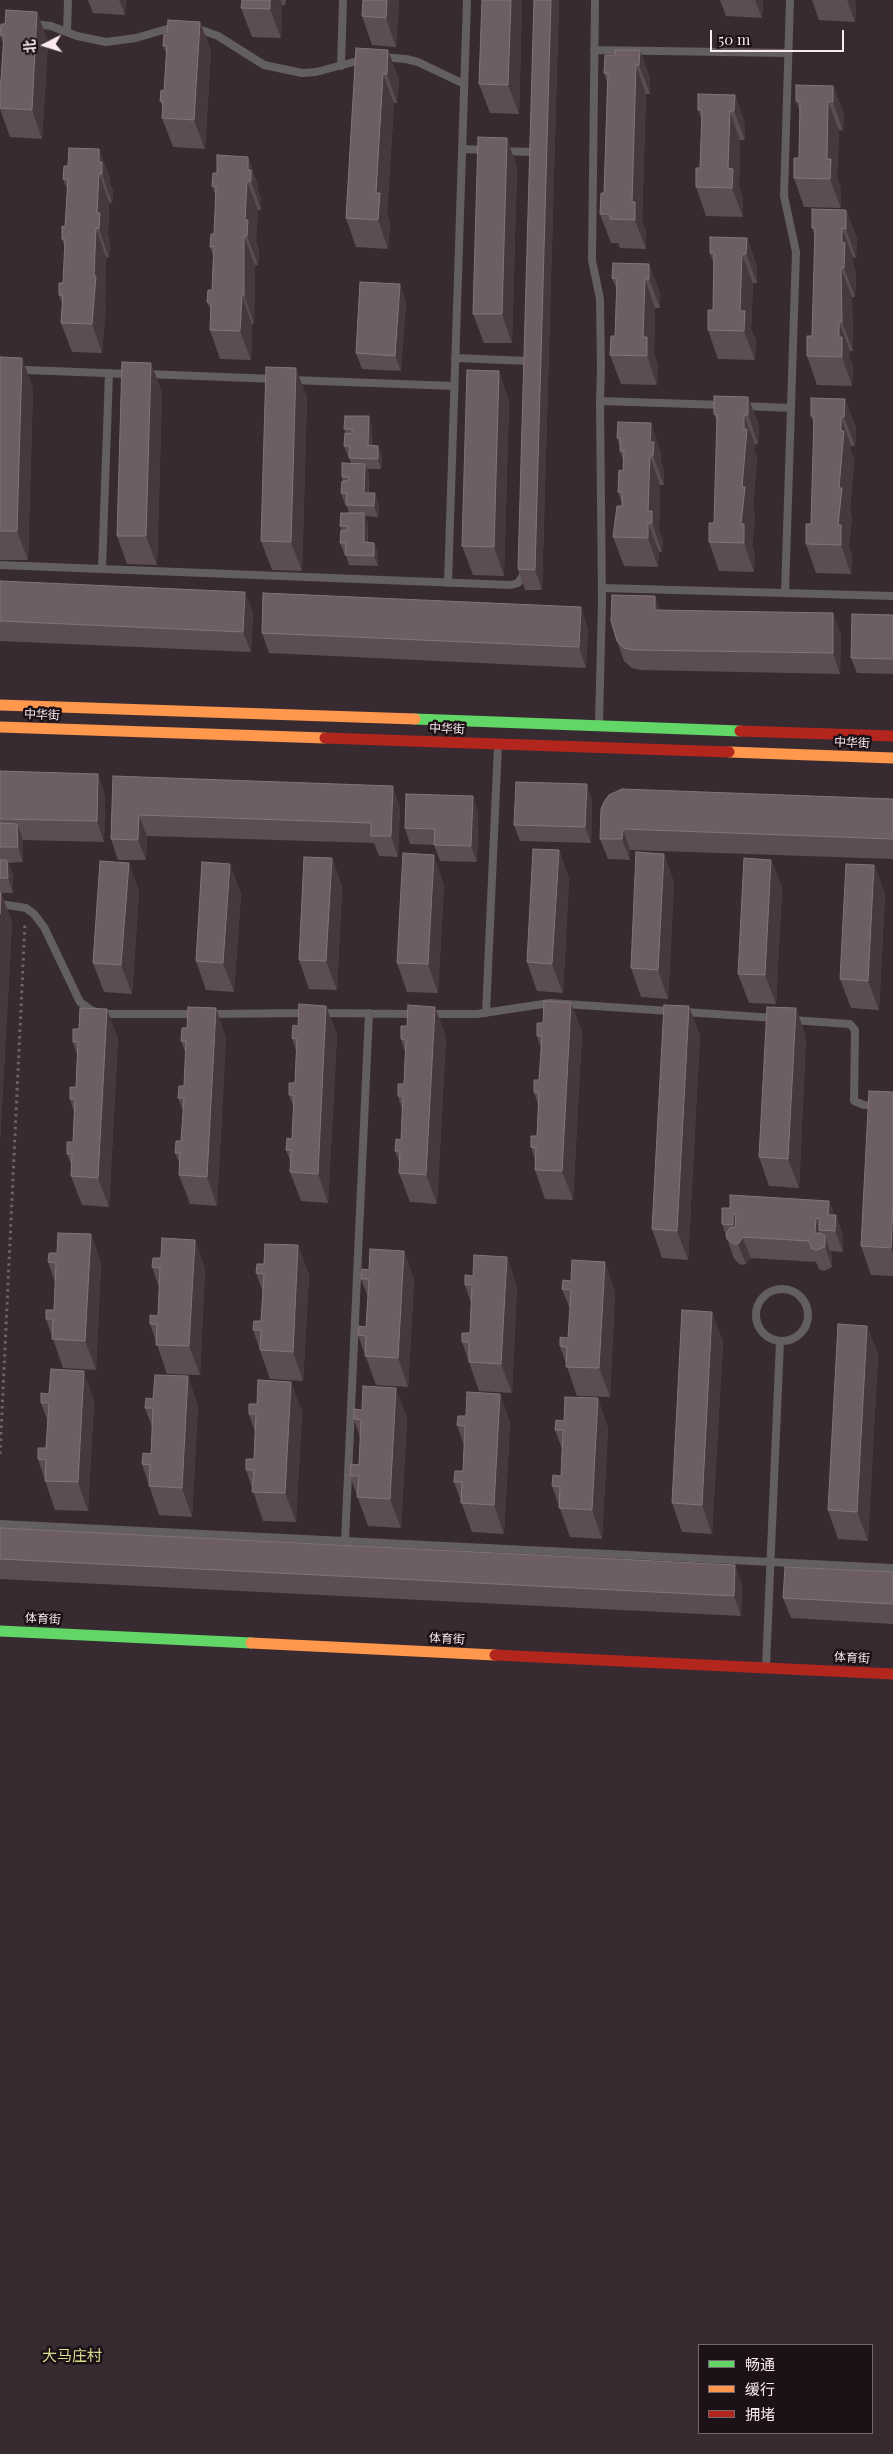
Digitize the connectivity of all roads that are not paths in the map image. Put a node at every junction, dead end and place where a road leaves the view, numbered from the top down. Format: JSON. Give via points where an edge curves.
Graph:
{"nodes":[{"id":1,"x":68,"y":0,"type":"edge"},
{"id":2,"x":343,"y":0,"type":"edge"},
{"id":3,"x":467,"y":0,"type":"edge"},
{"id":4,"x":790,"y":0,"type":"edge"},
{"id":5,"x":595,"y":1,"type":"edge"},
{"id":6,"x":25,"y":23,"type":"edge"},
{"id":7,"x":67,"y":32,"type":"junction"},
{"id":8,"x":594,"y":50,"type":"junction"},
{"id":9,"x":788,"y":53,"type":"junction"},
{"id":10,"x":340,"y":66,"type":"junction"},
{"id":11,"x":464,"y":84,"type":"junction"},
{"id":12,"x":534,"y":142,"type":"edge"},
{"id":13,"x":462,"y":149,"type":"junction"},
{"id":14,"x":534,"y":152,"type":"junction"},
{"id":15,"x":534,"y":162,"type":"edge"},
{"id":16,"x":529,"y":351,"type":"edge"},
{"id":17,"x":455,"y":358,"type":"junction"},
{"id":18,"x":528,"y":361,"type":"junction"},
{"id":19,"x":0,"y":369,"type":"edge"},
{"id":20,"x":528,"y":371,"type":"edge"},
{"id":21,"x":108,"y":373,"type":"junction"},
{"id":22,"x":454,"y":386,"type":"junction"},
{"id":23,"x":600,"y":401,"type":"junction"},
{"id":24,"x":791,"y":408,"type":"junction"},
{"id":25,"x":0,"y":565,"type":"edge"},
{"id":26,"x":523,"y":565,"type":"edge"},
{"id":27,"x":102,"y":569,"type":"junction"},
{"id":28,"x":448,"y":583,"type":"junction"},
{"id":29,"x":602,"y":588,"type":"junction"},
{"id":30,"x":785,"y":593,"type":"junction"},
{"id":31,"x":893,"y":596,"type":"edge"},
{"id":32,"x":0,"y":705,"type":"edge"},
{"id":33,"x":599,"y":726,"type":"junction"},
{"id":34,"x":0,"y":727,"type":"edge"},
{"id":35,"x":893,"y":736,"type":"edge"},
{"id":36,"x":498,"y":744,"type":"junction"},
{"id":37,"x":893,"y":758,"type":"edge"},
{"id":38,"x":0,"y":904,"type":"edge"},
{"id":39,"x":368,"y":1013,"type":"junction"},
{"id":40,"x":486,"y":1013,"type":"junction"},
{"id":41,"x":893,"y":1106,"type":"edge"},
{"id":42,"x":780,"y":1341,"type":"junction"},
{"id":43,"x":0,"y":1524,"type":"edge"},
{"id":44,"x":345,"y":1541,"type":"junction"},
{"id":45,"x":770,"y":1562,"type":"junction"},
{"id":46,"x":893,"y":1568,"type":"edge"},
{"id":47,"x":0,"y":1631,"type":"edge"},
{"id":48,"x":766,"y":1668,"type":"junction"},
{"id":49,"x":893,"y":1674,"type":"edge"}],
"edges":[{"from":1,"to":7,"type":"lane"},
{"from":2,"to":10,"type":"lane"},
{"from":3,"to":11,"type":"lane"},
{"from":4,"to":9,"type":"lane"},
{"from":5,"to":8,"type":"lane"},
{"from":6,"to":7,"type":"lane","via":[[51,26]]},
{"from":7,"to":10,"type":"lane","via":[[114,42],[187,25],[218,36],[264,65],[302,72]]},
{"from":8,"to":9,"type":"lane"},
{"from":8,"to":23,"type":"lane","via":[[592,260],[600,299]]},
{"from":9,"to":24,"type":"lane","via":[[784,196],[796,252]]},
{"from":10,"to":11,"type":"lane","via":[[372,58],[406,59]]},
{"from":11,"to":13,"type":"lane"},
{"from":12,"to":14,"type":"lane"},
{"from":13,"to":14,"type":"lane"},
{"from":13,"to":17,"type":"lane"},
{"from":14,"to":15,"type":"lane"},
{"from":16,"to":18,"type":"lane"},
{"from":17,"to":18,"type":"lane"},
{"from":17,"to":22,"type":"lane"},
{"from":18,"to":20,"type":"lane"},
{"from":19,"to":21,"type":"lane"},
{"from":21,"to":22,"type":"lane"},
{"from":21,"to":27,"type":"lane"},
{"from":22,"to":28,"type":"lane"},
{"from":23,"to":24,"type":"lane"},
{"from":23,"to":29,"type":"lane"},
{"from":24,"to":30,"type":"lane"},
{"from":25,"to":27,"type":"lane"},
{"from":26,"to":28,"type":"lane","via":[[523,575],[518,583],[511,585]]},
{"from":27,"to":28,"type":"lane"},
{"from":29,"to":30,"type":"lane"},
{"from":29,"to":33,"type":"lane"},
{"from":30,"to":31,"type":"lane"},
{"from":32,"to":33,"type":"main road","name":"中华街"},
{"from":33,"to":35,"type":"main road","name":"中华街"},
{"from":34,"to":36,"type":"main road","name":"中华街"},
{"from":36,"to":37,"type":"main road","name":"中华街"},
{"from":36,"to":40,"type":"lane"},
{"from":38,"to":39,"type":"lane","via":[[26,908],[34,914],[44,927],[80,1002],[103,1014]]},
{"from":39,"to":40,"type":"lane"},
{"from":39,"to":44,"type":"lane"},
{"from":40,"to":41,"type":"lane","via":[[550,1003],[847,1023],[854,1030],[854,1101],[864,1105]]},
{"from":42,"to":42,"type":"lane","via":[[798,1336],[808,1314],[801,1297],[785,1289],[768,1293],[758,1307],[757,1316],[763,1332]]},
{"from":42,"to":45,"type":"lane"},
{"from":43,"to":44,"type":"lane"},
{"from":44,"to":45,"type":"lane"},
{"from":45,"to":46,"type":"lane"},
{"from":45,"to":48,"type":"lane"},
{"from":47,"to":48,"type":"main road","name":"体育街"},
{"from":48,"to":49,"type":"main road","name":"体育街"}]}
